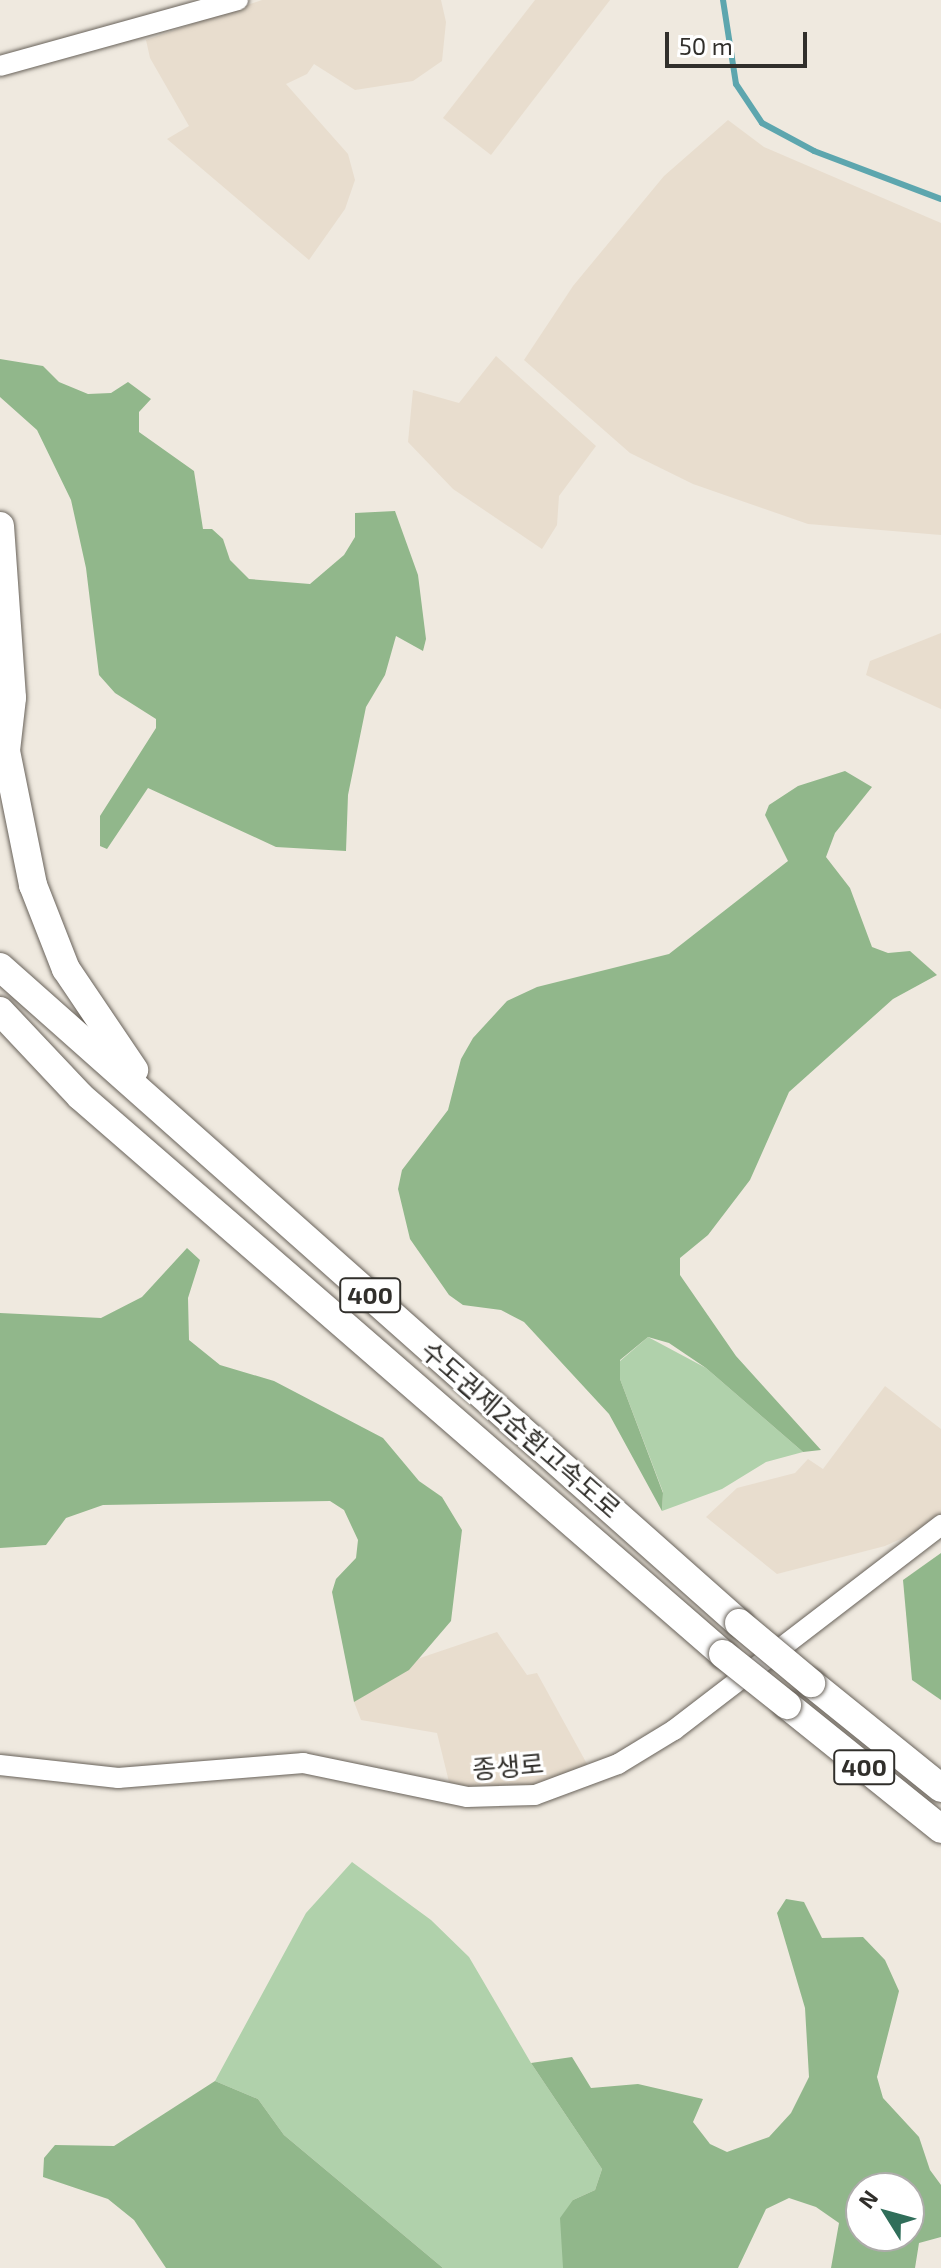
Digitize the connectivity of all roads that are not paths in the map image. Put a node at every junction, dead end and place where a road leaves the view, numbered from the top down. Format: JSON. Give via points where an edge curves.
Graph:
{"nodes":[{"id":1,"x":238,"y":0,"type":"edge"},
{"id":2,"x":0,"y":66,"type":"edge"},
{"id":3,"x":0,"y":526,"type":"edge"},
{"id":4,"x":0,"y":967,"type":"edge"},
{"id":5,"x":0,"y":1011,"type":"edge"},
{"id":6,"x":0,"y":1028,"type":"edge"},
{"id":7,"x":80,"y":1096,"type":"junction"},
{"id":8,"x":202,"y":1151,"type":"junction"},
{"id":9,"x":941,"y":1525,"type":"edge"},
{"id":10,"x":0,"y":1765,"type":"edge"},
{"id":11,"x":941,"y":1788,"type":"edge"},
{"id":12,"x":941,"y":1829,"type":"edge"}],
"edges":[{"from":1,"to":2,"type":"street"},
{"from":3,"to":8,"type":"highway","via":[[12,698],[6,751],[33,885],[66,969],[111,1043]]},
{"from":4,"to":8,"type":"highway","name":"수도권제2순환고속도로","number":"400"},
{"from":5,"to":7,"type":"highway","name":"수도권제2순환고속도로","number":"400"},
{"from":6,"to":7,"type":"highway"},
{"from":7,"to":12,"type":"highway","name":"수도권제2순환고속도로","number":"400","bridge":true,"via":[[723,1654]]},
{"from":8,"to":11,"type":"highway","name":"수도권제2순환고속도로","number":"400","bridge":true,"via":[[739,1623]]},
{"from":9,"to":10,"type":"street","name":"종생로","via":[[674,1730],[618,1764],[535,1795],[467,1797],[303,1763],[118,1778]]}]}
